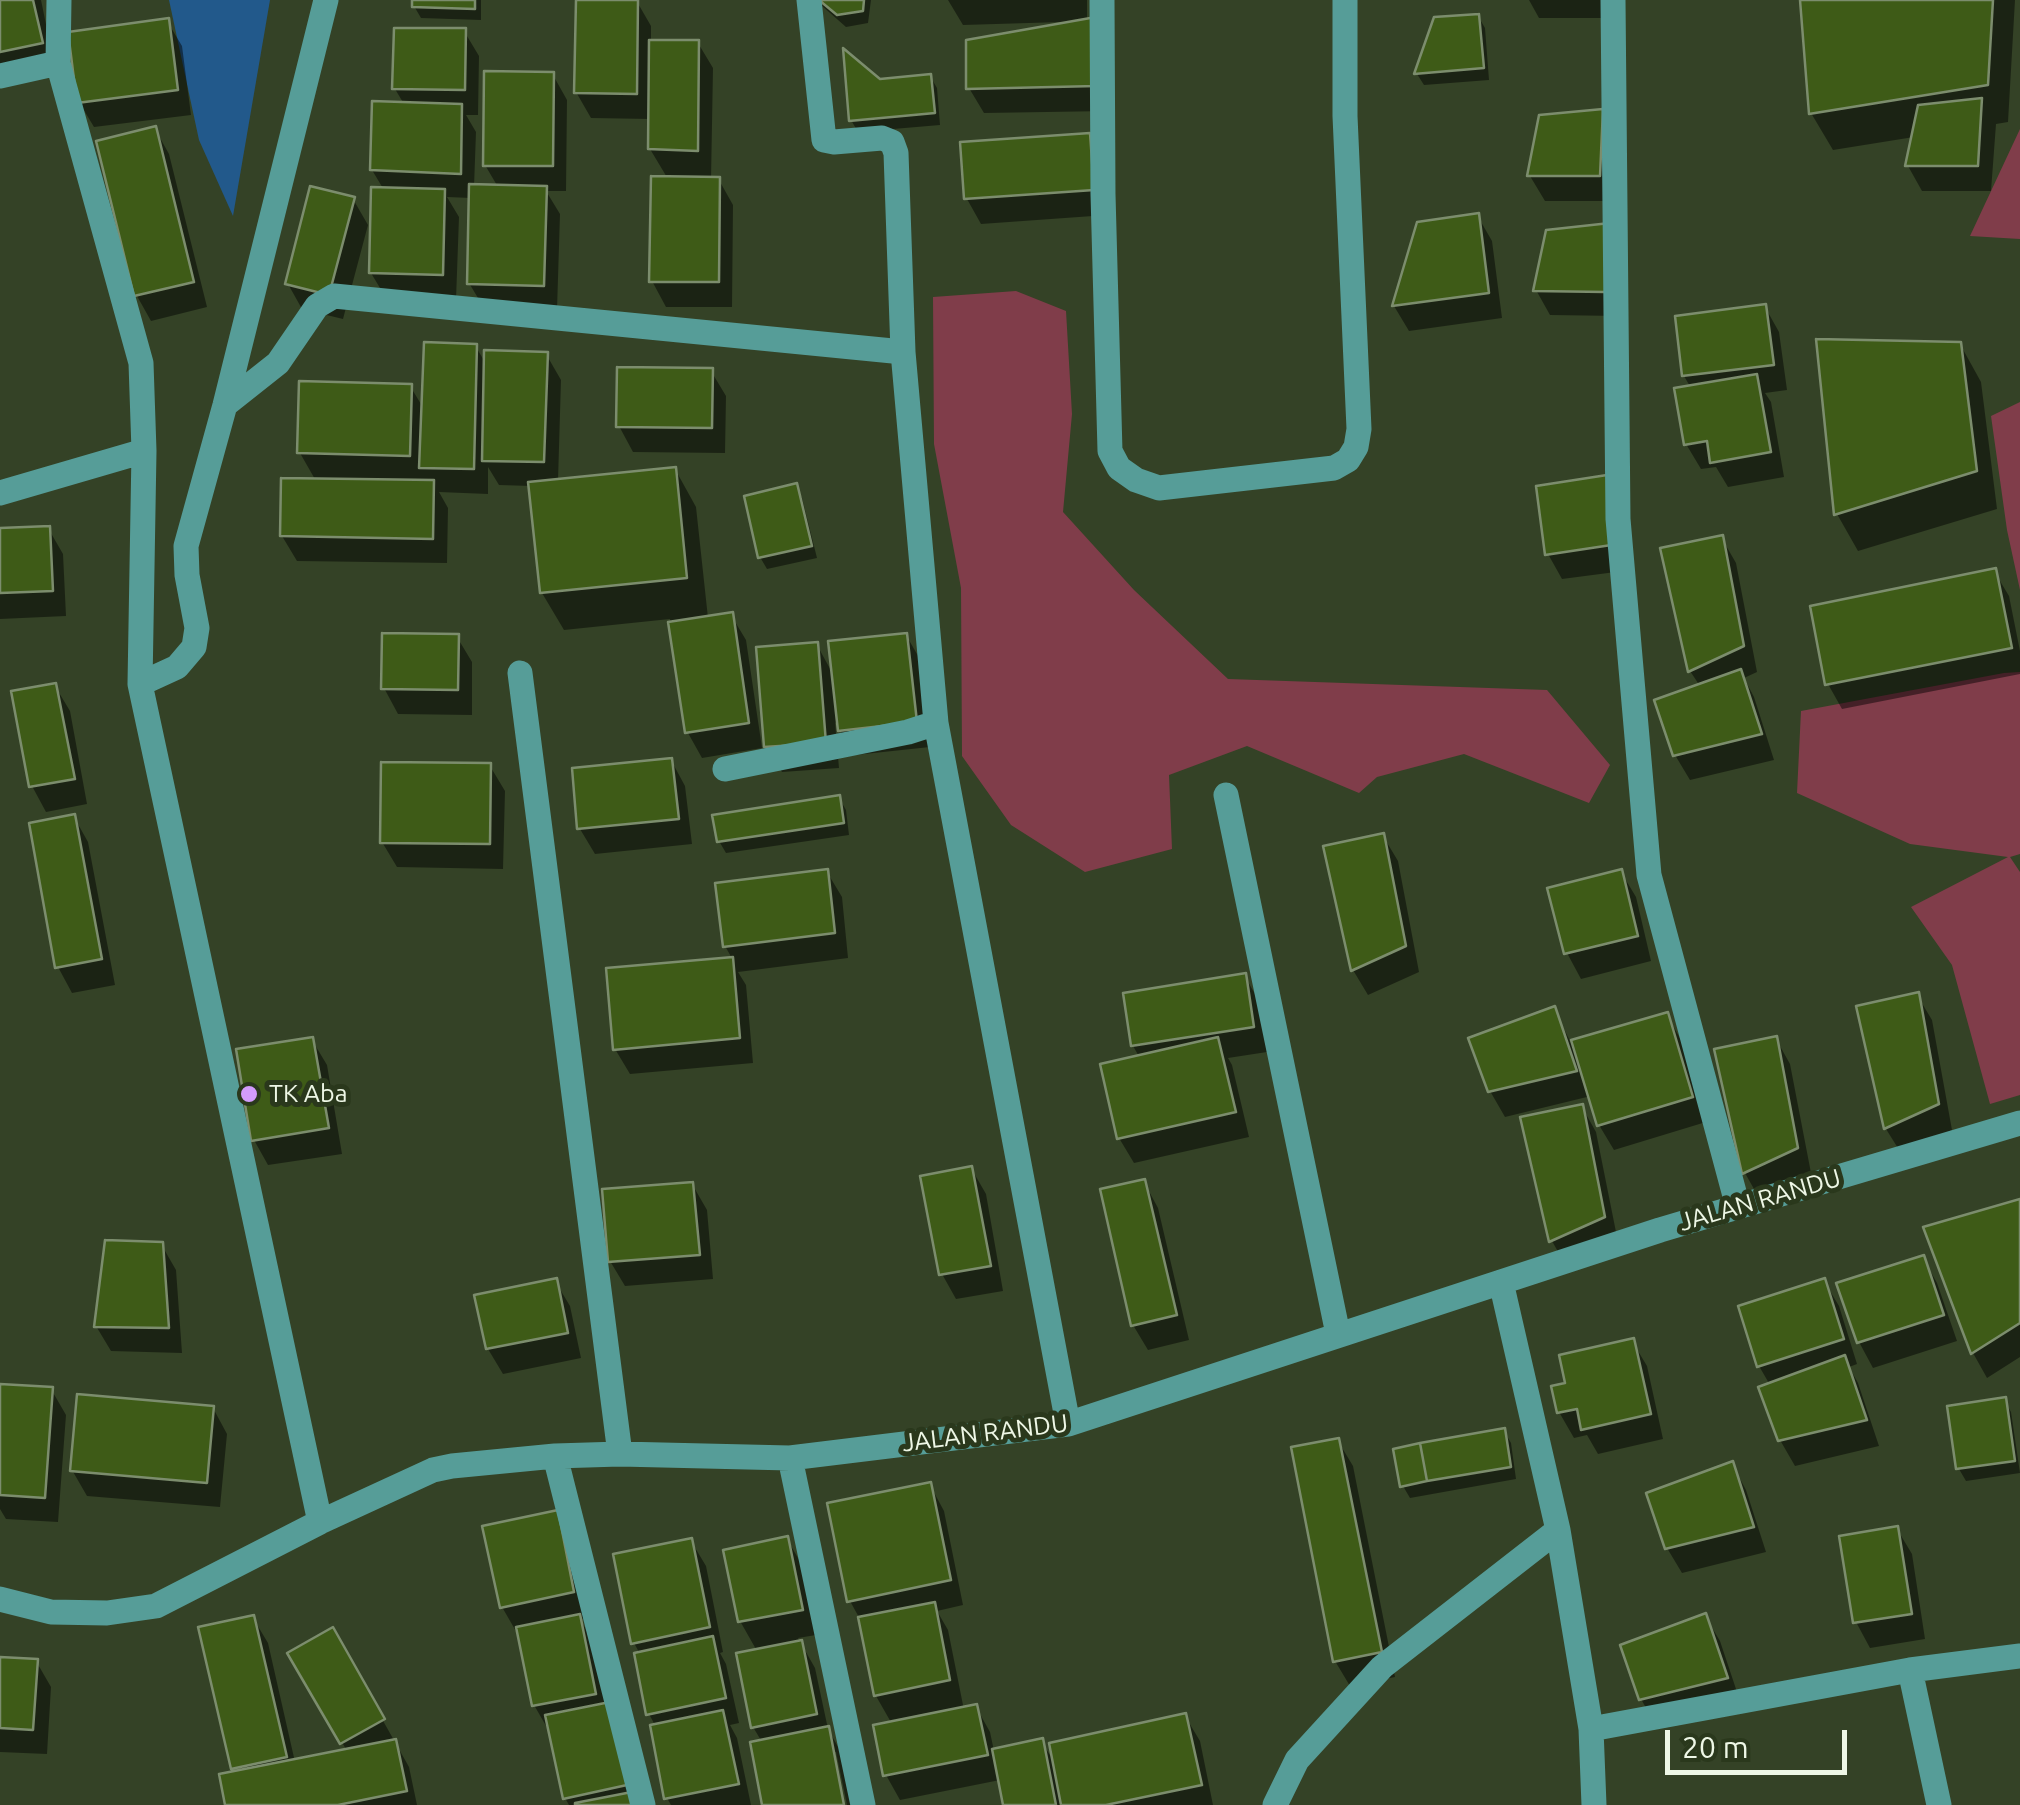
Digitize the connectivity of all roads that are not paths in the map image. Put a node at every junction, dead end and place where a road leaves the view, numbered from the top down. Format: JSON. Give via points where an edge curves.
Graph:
{"nodes":[{"id":1,"x":59,"y":0,"type":"edge"},
{"id":2,"x":326,"y":0,"type":"edge"},
{"id":3,"x":809,"y":0,"type":"edge"},
{"id":4,"x":1102,"y":0,"type":"edge"},
{"id":5,"x":1345,"y":0,"type":"edge"},
{"id":6,"x":1613,"y":0,"type":"edge"},
{"id":7,"x":58,"y":64,"type":"junction"},
{"id":8,"x":0,"y":76,"type":"edge"},
{"id":9,"x":903,"y":352,"type":"junction"},
{"id":10,"x":225,"y":405,"type":"junction"},
{"id":11,"x":144,"y":451,"type":"junction"},
{"id":12,"x":0,"y":493,"type":"edge"},
{"id":13,"x":520,"y":673,"type":"dead end"},
{"id":14,"x":140,"y":684,"type":"junction"},
{"id":15,"x":936,"y":724,"type":"junction"},
{"id":16,"x":725,"y":769,"type":"dead end"},
{"id":17,"x":1226,"y":794,"type":"dead end"},
{"id":18,"x":2020,"y":1123,"type":"edge"},
{"id":19,"x":1738,"y":1207,"type":"junction"},
{"id":20,"x":1502,"y":1282,"type":"junction"},
{"id":21,"x":1338,"y":1334,"type":"junction"},
{"id":22,"x":1068,"y":1424,"type":"junction"},
{"id":23,"x":620,"y":1454,"type":"junction"},
{"id":24,"x":554,"y":1456,"type":"junction"},
{"id":25,"x":790,"y":1458,"type":"junction"},
{"id":26,"x":320,"y":1522,"type":"junction"},
{"id":27,"x":1558,"y":1530,"type":"junction"},
{"id":28,"x":0,"y":1600,"type":"edge"},
{"id":29,"x":2020,"y":1656,"type":"edge"},
{"id":30,"x":1910,"y":1670,"type":"junction"},
{"id":31,"x":1592,"y":1729,"type":"junction"},
{"id":32,"x":643,"y":1805,"type":"edge"},
{"id":33,"x":864,"y":1805,"type":"edge"},
{"id":34,"x":1275,"y":1805,"type":"edge"},
{"id":35,"x":1594,"y":1805,"type":"edge"},
{"id":36,"x":1939,"y":1805,"type":"edge"}],
"edges":[{"from":1,"to":7,"type":"street"},
{"from":2,"to":10,"type":"street"},
{"from":3,"to":9,"type":"street","via":[[824,140],[882,138],[896,153]]},
{"from":4,"to":5,"type":"street","via":[[1110,450],[1119,468],[1159,488],[1334,468],[1356,447]]},
{"from":6,"to":19,"type":"street","via":[[1618,519],[1649,874]]},
{"from":7,"to":8,"type":"street"},
{"from":7,"to":11,"type":"street","via":[[142,363]]},
{"from":9,"to":10,"type":"street","via":[[334,296],[317,306],[278,363]]},
{"from":9,"to":15,"type":"street"},
{"from":10,"to":14,"type":"street","via":[[186,546],[194,648],[177,667]]},
{"from":11,"to":12,"type":"street"},
{"from":11,"to":14,"type":"street"},
{"from":13,"to":23,"type":"street"},
{"from":14,"to":26,"type":"street"},
{"from":15,"to":16,"type":"street"},
{"from":15,"to":22,"type":"street"},
{"from":17,"to":21,"type":"street"},
{"from":18,"to":19,"type":"street","name":"JALAN RANDU"},
{"from":19,"to":20,"type":"street","name":"JALAN RANDU"},
{"from":20,"to":21,"type":"street","name":"JALAN RANDU"},
{"from":20,"to":27,"type":"street"},
{"from":21,"to":22,"type":"street","name":"JALAN RANDU"},
{"from":22,"to":25,"type":"street","name":"JALAN RANDU"},
{"from":23,"to":24,"type":"street","name":"JALAN RANDU"},
{"from":23,"to":25,"type":"street","name":"JALAN RANDU"},
{"from":24,"to":26,"type":"street","name":"JALAN RANDU","via":[[442,1468]]},
{"from":24,"to":32,"type":"street"},
{"from":25,"to":33,"type":"street"},
{"from":26,"to":28,"type":"street","name":"JALAN RANDU","via":[[156,1606],[52,1612]]},
{"from":27,"to":31,"type":"street"},
{"from":27,"to":34,"type":"street","via":[[1382,1667],[1297,1760]]},
{"from":29,"to":30,"type":"street"},
{"from":30,"to":31,"type":"street"},
{"from":30,"to":36,"type":"street"},
{"from":31,"to":35,"type":"street"}]}
